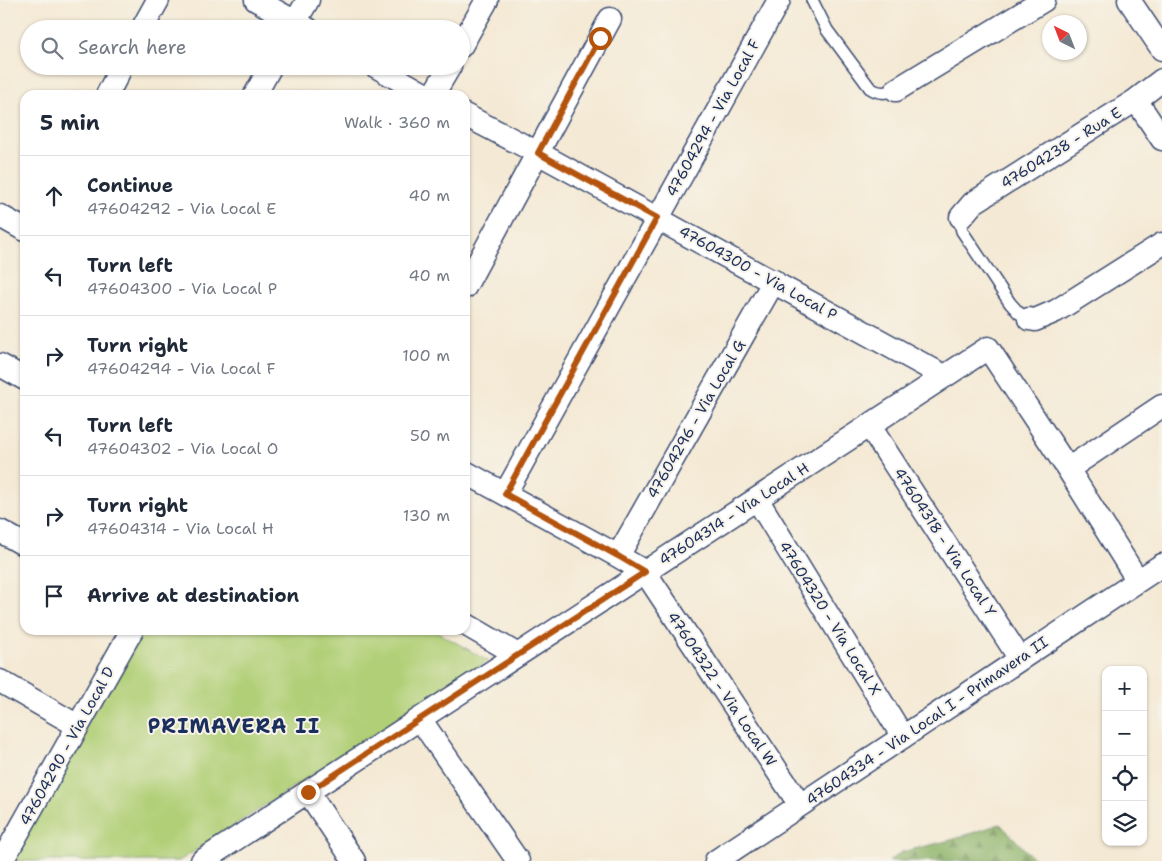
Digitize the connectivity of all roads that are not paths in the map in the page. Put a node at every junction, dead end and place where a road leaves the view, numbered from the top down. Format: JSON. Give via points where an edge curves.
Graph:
{"nodes":[{"id":1,"x":158,"y":0,"type":"edge"},
{"id":2,"x":256,"y":0,"type":"edge"},
{"id":3,"x":308,"y":0,"type":"edge"},
{"id":4,"x":487,"y":0,"type":"edge"},
{"id":5,"x":812,"y":0,"type":"edge"},
{"id":6,"x":1044,"y":0,"type":"edge"},
{"id":7,"x":1129,"y":0,"type":"edge"},
{"id":8,"x":777,"y":3,"type":"edge"},
{"id":9,"x":610,"y":19,"type":"dead end"},
{"id":10,"x":147,"y":20,"type":"edge"},
{"id":11,"x":288,"y":20,"type":"edge"},
{"id":12,"x":300,"y":20,"type":"edge"},
{"id":13,"x":470,"y":30,"type":"edge"},
{"id":14,"x":1162,"y":49,"type":"edge"},
{"id":15,"x":117,"y":75,"type":"edge"},
{"id":16,"x":266,"y":75,"type":"edge"},
{"id":17,"x":391,"y":75,"type":"edge"},
{"id":18,"x":445,"y":75,"type":"edge"},
{"id":19,"x":1162,"y":80,"type":"edge"},
{"id":20,"x":110,"y":90,"type":"edge"},
{"id":21,"x":258,"y":90,"type":"edge"},
{"id":22,"x":417,"y":90,"type":"edge"},
{"id":23,"x":436,"y":90,"type":"edge"},
{"id":24,"x":896,"y":90,"type":"joint"},
{"id":25,"x":1136,"y":100,"type":"junction"},
{"id":26,"x":470,"y":118,"type":"edge"},
{"id":27,"x":1162,"y":139,"type":"edge"},
{"id":28,"x":538,"y":153,"type":"junction"},
{"id":29,"x":0,"y":216,"type":"edge"},
{"id":30,"x":961,"y":217,"type":"joint"},
{"id":31,"x":657,"y":218,"type":"junction"},
{"id":32,"x":20,"y":227,"type":"edge"},
{"id":33,"x":1162,"y":244,"type":"edge"},
{"id":34,"x":470,"y":278,"type":"edge"},
{"id":35,"x":774,"y":281,"type":"junction"},
{"id":36,"x":1029,"y":319,"type":"joint"},
{"id":37,"x":0,"y":365,"type":"edge"},
{"id":38,"x":20,"y":376,"type":"edge"},
{"id":39,"x":944,"y":376,"type":"junction"},
{"id":40,"x":1162,"y":406,"type":"edge"},
{"id":41,"x":870,"y":425,"type":"junction"},
{"id":42,"x":1068,"y":469,"type":"junction"},
{"id":43,"x":470,"y":475,"type":"edge"},
{"id":44,"x":505,"y":494,"type":"junction"},
{"id":45,"x":757,"y":499,"type":"junction"},
{"id":46,"x":0,"y":531,"type":"edge"},
{"id":47,"x":20,"y":542,"type":"edge"},
{"id":48,"x":618,"y":556,"type":"junction"},
{"id":49,"x":1162,"y":565,"type":"edge"},
{"id":50,"x":645,"y":572,"type":"junction"},
{"id":51,"x":1138,"y":581,"type":"junction"},
{"id":52,"x":470,"y":627,"type":"edge"},
{"id":53,"x":129,"y":635,"type":"edge"},
{"id":54,"x":518,"y":655,"type":"junction"},
{"id":55,"x":1020,"y":659,"type":"junction"},
{"id":56,"x":0,"y":682,"type":"edge"},
{"id":57,"x":420,"y":719,"type":"junction"},
{"id":58,"x":78,"y":726,"type":"junction"},
{"id":59,"x":903,"y":737,"type":"junction"},
{"id":60,"x":308,"y":792,"type":"junction"},
{"id":61,"x":800,"y":806,"type":"junction"},
{"id":62,"x":8,"y":829,"type":"edge"},
{"id":63,"x":2,"y":861,"type":"edge"},
{"id":64,"x":202,"y":861,"type":"edge"},
{"id":65,"x":354,"y":861,"type":"edge"},
{"id":66,"x":518,"y":861,"type":"edge"},
{"id":67,"x":716,"y":861,"type":"edge"}],
"edges":[{"from":1,"to":10,"type":"street"},
{"from":2,"to":11,"type":"street"},
{"from":3,"to":12,"type":"street"},
{"from":4,"to":13,"type":"street"},
{"from":5,"to":24,"type":"lane","via":[[826,30],[870,88],[878,93]]},
{"from":6,"to":24,"type":"street"},
{"from":7,"to":14,"type":"street"},
{"from":8,"to":31,"type":"street","name":"47604294 - Via Local F"},
{"from":9,"to":28,"type":"street"},
{"from":15,"to":20,"type":"street"},
{"from":16,"to":21,"type":"street"},
{"from":17,"to":22,"type":"street"},
{"from":18,"to":23,"type":"street"},
{"from":19,"to":25,"type":"street","name":"47604238 - Rua E"},
{"from":25,"to":27,"type":"street"},
{"from":25,"to":30,"type":"street","name":"47604238 - Rua E","via":[[973,203]]},
{"from":26,"to":28,"type":"street","name":"47604300 - Via Local P"},
{"from":28,"to":31,"type":"street","name":"47604300 - Via Local P"},
{"from":28,"to":34,"type":"street"},
{"from":29,"to":32,"type":"street"},
{"from":30,"to":36,"type":"lane","via":[[962,231],[1010,303]]},
{"from":31,"to":35,"type":"street","name":"47604300 - Via Local P"},
{"from":31,"to":44,"type":"street","name":"47604294 - Via Local F"},
{"from":33,"to":36,"type":"street","via":[[1056,310],[1035,320]]},
{"from":35,"to":39,"type":"street","name":"47604300 - Via Local P"},
{"from":35,"to":48,"type":"street","name":"47604296 - Via Local G"},
{"from":37,"to":38,"type":"street"},
{"from":39,"to":41,"type":"street","name":"47604314 - Via Local H"},
{"from":39,"to":42,"type":"street","name":"47604314 - Via Local H","via":[[988,348]]},
{"from":40,"to":42,"type":"street"},
{"from":41,"to":45,"type":"street","name":"47604314 - Via Local H"},
{"from":41,"to":55,"type":"street","name":"47604318 - Via Local Y"},
{"from":42,"to":51,"type":"street"},
{"from":43,"to":44,"type":"street"},
{"from":44,"to":48,"type":"street"},
{"from":45,"to":50,"type":"street","name":"47604314 - Via Local H"},
{"from":45,"to":59,"type":"street","name":"47604320 - Via Local X"},
{"from":46,"to":47,"type":"street"},
{"from":48,"to":50,"type":"street"},
{"from":49,"to":51,"type":"street","name":"47604334 - Via Local I - Primavera II"},
{"from":50,"to":54,"type":"street","name":"47604314 - Via Local H"},
{"from":50,"to":61,"type":"street","name":"47604322 - Via Local W"},
{"from":51,"to":55,"type":"street","name":"47604334 - Via Local I - Primavera II"},
{"from":52,"to":54,"type":"street"},
{"from":53,"to":58,"type":"street","name":"47604290 - Via Local D"},
{"from":54,"to":57,"type":"street","name":"47604314 - Via Local H"},
{"from":55,"to":59,"type":"street","name":"47604334 - Via Local I - Primavera II"},
{"from":56,"to":58,"type":"street"},
{"from":57,"to":60,"type":"street","name":"47604314 - Via Local H"},
{"from":57,"to":66,"type":"street"},
{"from":58,"to":62,"type":"street","name":"47604290 - Via Local D"},
{"from":59,"to":61,"type":"street","name":"47604334 - Via Local I - Primavera II"},
{"from":60,"to":64,"type":"street","name":"47604314 - Via Local H"},
{"from":60,"to":65,"type":"street"},
{"from":61,"to":67,"type":"street","name":"47604334 - Via Local I - Primavera II"},
{"from":62,"to":63,"type":"street","name":"47604290 - Via Local D"}]}
